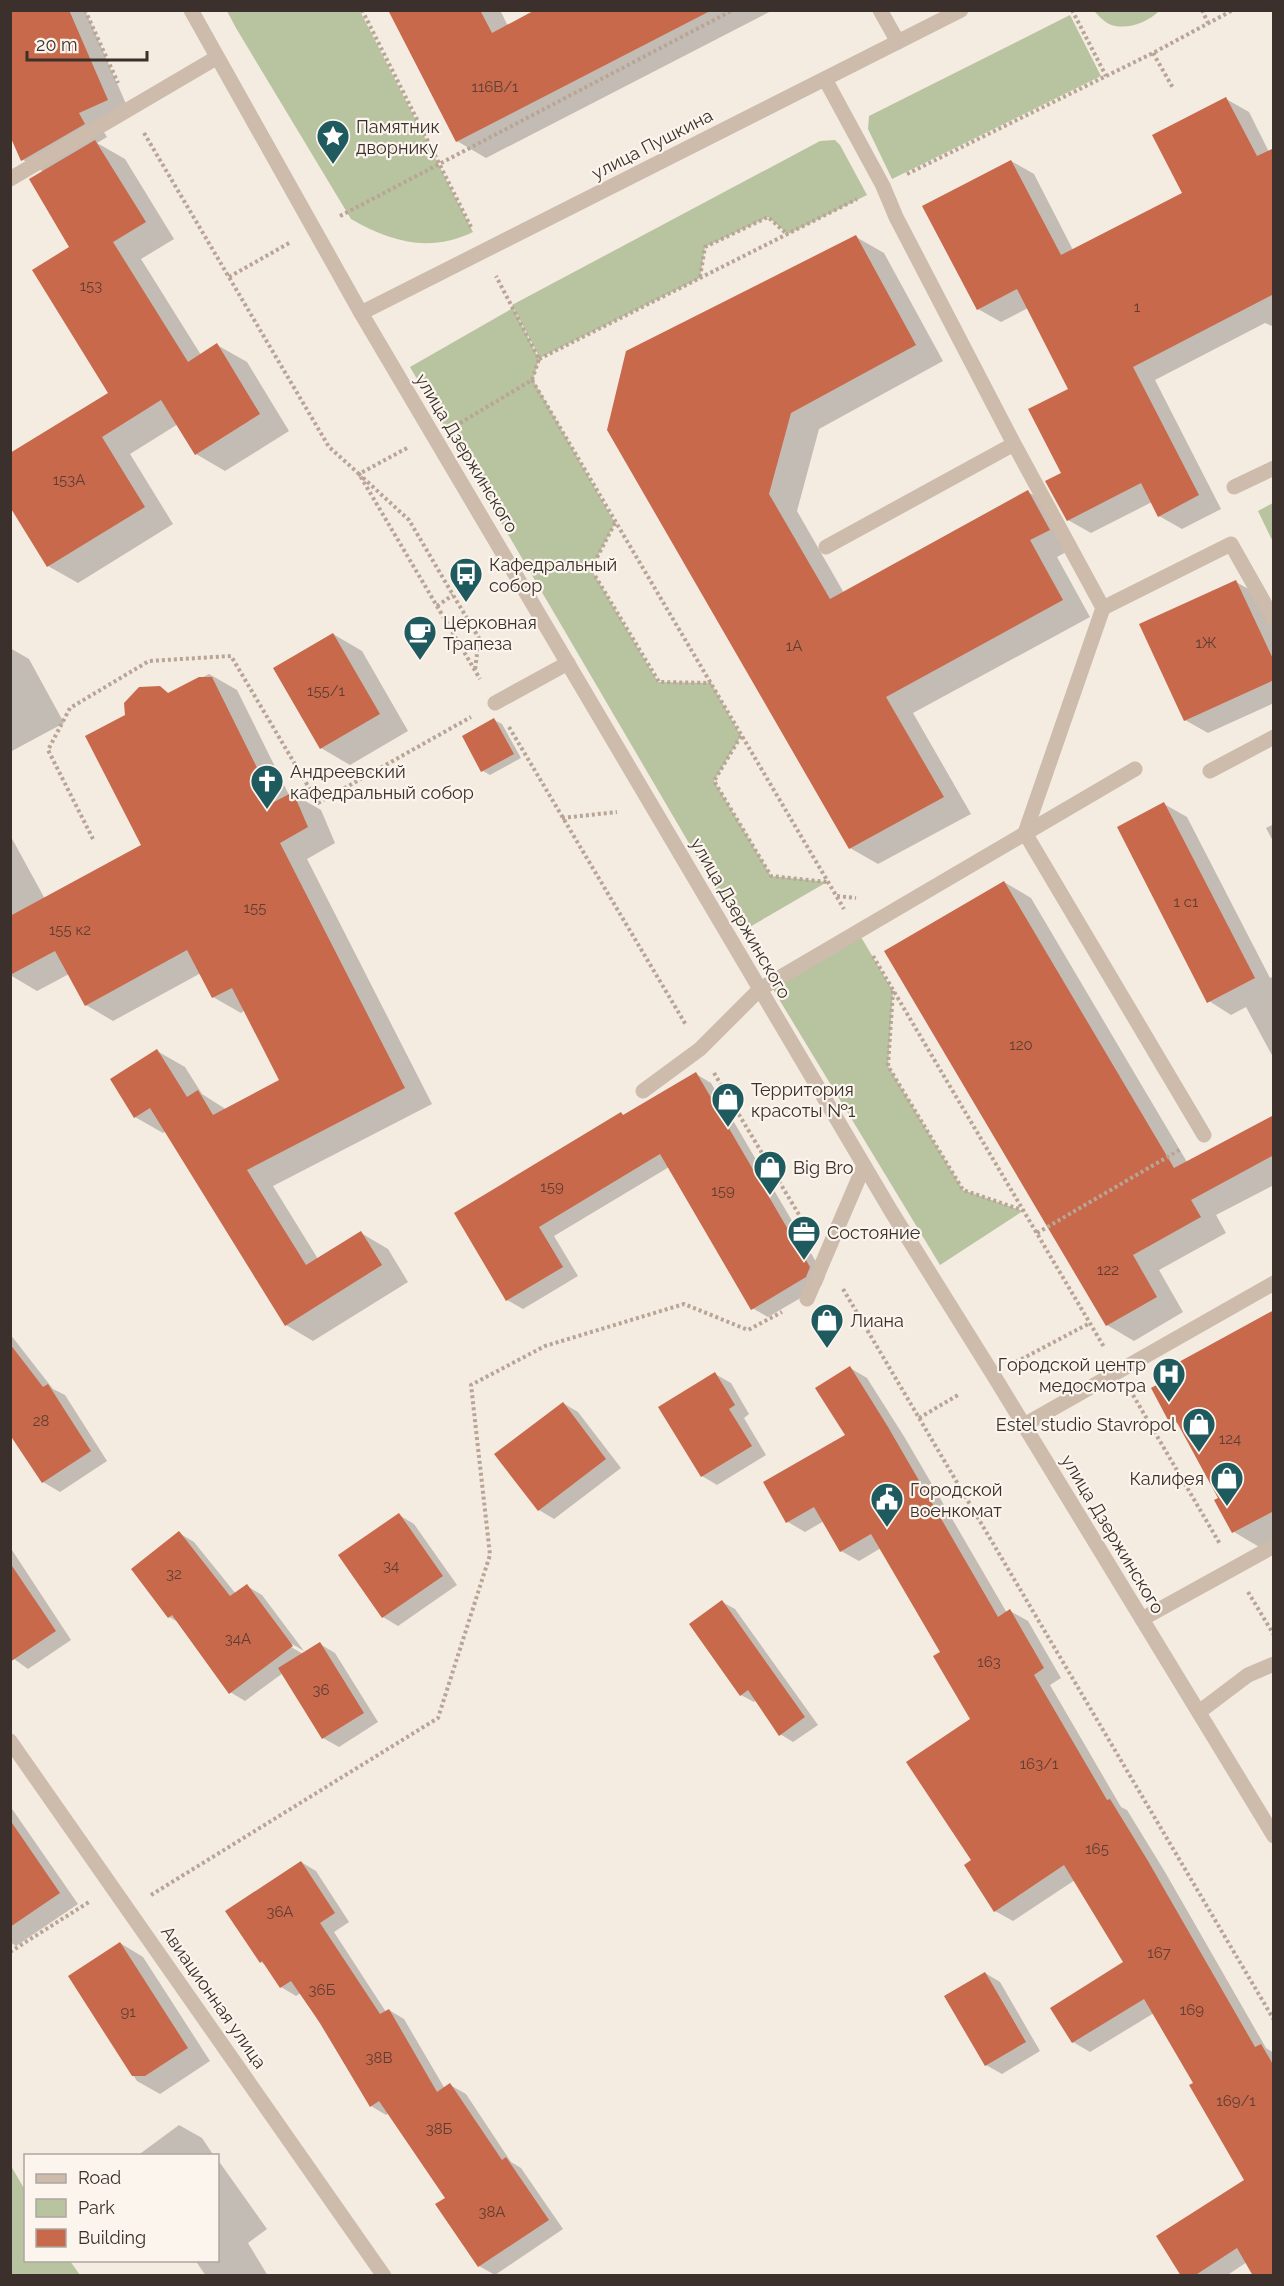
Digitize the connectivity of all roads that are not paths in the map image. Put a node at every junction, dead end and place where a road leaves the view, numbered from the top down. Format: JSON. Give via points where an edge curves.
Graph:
{"nodes":[{"id":1,"x":192,"y":10,"type":"edge"},
{"id":2,"x":880,"y":10,"type":"edge"},
{"id":3,"x":961,"y":10,"type":"edge"},
{"id":4,"x":898,"y":42,"type":"junction"},
{"id":5,"x":216,"y":58,"type":"junction"},
{"id":6,"x":825,"y":79,"type":"junction"},
{"id":7,"x":10,"y":179,"type":"edge"},
{"id":8,"x":361,"y":313,"type":"junction"},
{"id":9,"x":1014,"y":444,"type":"junction"},
{"id":10,"x":1274,"y":468,"type":"edge"},
{"id":11,"x":1234,"y":487,"type":"dead end"},
{"id":12,"x":826,"y":547,"type":"dead end"},
{"id":13,"x":1103,"y":608,"type":"junction"},
{"id":14,"x":1274,"y":620,"type":"edge"},
{"id":15,"x":568,"y":663,"type":"junction"},
{"id":16,"x":495,"y":703,"type":"road end"},
{"id":17,"x":1274,"y":737,"type":"edge"},
{"id":18,"x":1135,"y":769,"type":"dead end"},
{"id":19,"x":1210,"y":771,"type":"dead end"},
{"id":20,"x":1026,"y":833,"type":"junction"},
{"id":21,"x":760,"y":989,"type":"junction"},
{"id":22,"x":644,"y":1091,"type":"dead end"},
{"id":23,"x":1204,"y":1135,"type":"road end"},
{"id":24,"x":864,"y":1166,"type":"junction"},
{"id":25,"x":1274,"y":1283,"type":"edge"},
{"id":26,"x":807,"y":1299,"type":"road end"},
{"id":27,"x":1024,"y":1425,"type":"junction"},
{"id":28,"x":1274,"y":1546,"type":"edge"},
{"id":29,"x":1142,"y":1619,"type":"junction"},
{"id":30,"x":1274,"y":1664,"type":"edge"},
{"id":31,"x":1199,"y":1712,"type":"junction"},
{"id":32,"x":10,"y":1741,"type":"edge"},
{"id":33,"x":1274,"y":1836,"type":"edge"},
{"id":34,"x":384,"y":2276,"type":"edge"}],
"edges":[{"from":1,"to":5,"type":"street","name":"улица Дзержинского"},
{"from":2,"to":4,"type":"street"},
{"from":3,"to":4,"type":"street","name":"улица Пушкина"},
{"from":4,"to":6,"type":"street","name":"улица Пушкина"},
{"from":5,"to":7,"type":"street"},
{"from":5,"to":8,"type":"street","name":"улица Дзержинского"},
{"from":6,"to":8,"type":"street","name":"улица Пушкина"},
{"from":6,"to":9,"type":"street"},
{"from":8,"to":15,"type":"street","name":"улица Дзержинского"},
{"from":9,"to":12,"type":"street"},
{"from":9,"to":13,"type":"street"},
{"from":10,"to":11,"type":"street"},
{"from":13,"to":14,"type":"street","via":[[1231,544]]},
{"from":13,"to":20,"type":"street"},
{"from":15,"to":16,"type":"street"},
{"from":15,"to":21,"type":"street","name":"улица Дзержинского"},
{"from":17,"to":19,"type":"street"},
{"from":18,"to":20,"type":"street"},
{"from":20,"to":21,"type":"street"},
{"from":20,"to":23,"type":"street"},
{"from":21,"to":22,"type":"street","via":[[700,1049]]},
{"from":21,"to":24,"type":"street","name":"улица Дзержинского"},
{"from":24,"to":26,"type":"street"},
{"from":24,"to":27,"type":"street","name":"улица Дзержинского"},
{"from":25,"to":27,"type":"street"},
{"from":27,"to":29,"type":"street","name":"улица Дзержинского"},
{"from":28,"to":29,"type":"street","via":[[1230,1562]]},
{"from":29,"to":31,"type":"street","name":"улица Дзержинского"},
{"from":30,"to":31,"type":"street","via":[[1248,1675]]},
{"from":31,"to":33,"type":"street","name":"улица Дзержинского"},
{"from":32,"to":34,"type":"street","name":"Авиационная улица"}]}
